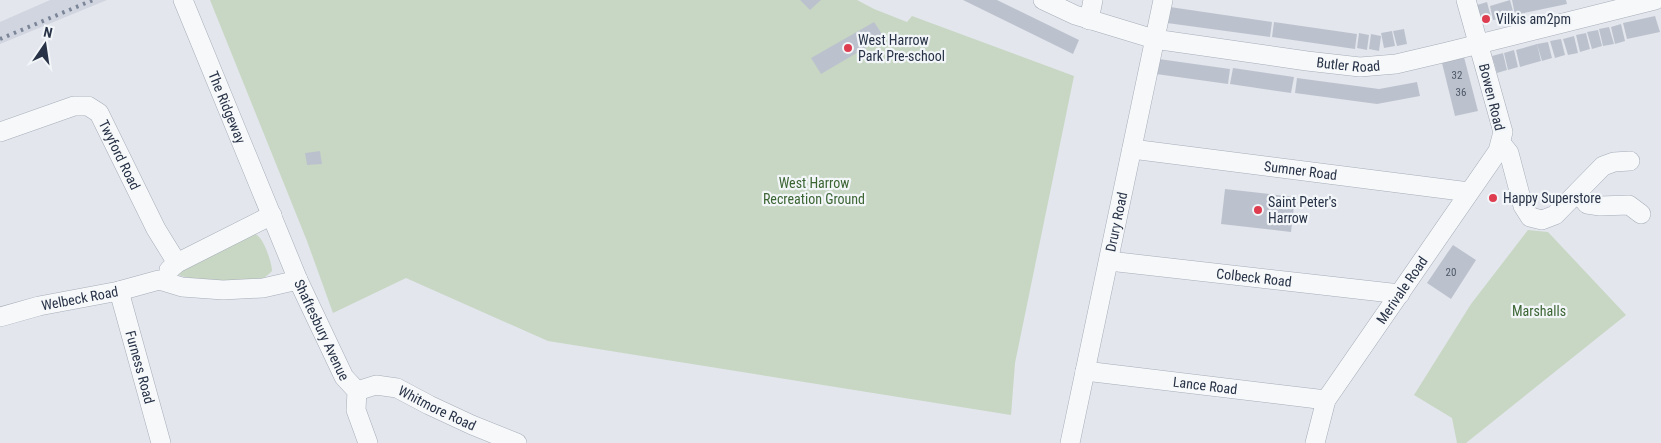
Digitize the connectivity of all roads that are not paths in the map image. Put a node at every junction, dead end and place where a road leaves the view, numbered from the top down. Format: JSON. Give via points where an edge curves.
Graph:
{"nodes":[{"id":1,"x":182,"y":0,"type":"edge"},
{"id":2,"x":1043,"y":0,"type":"edge"},
{"id":3,"x":1093,"y":0,"type":"edge"},
{"id":4,"x":1163,"y":0,"type":"edge"},
{"id":5,"x":1466,"y":0,"type":"edge"},
{"id":6,"x":1655,"y":0,"type":"edge"},
{"id":7,"x":1089,"y":20,"type":"junction"},
{"id":8,"x":1154,"y":40,"type":"junction"},
{"id":9,"x":1478,"y":45,"type":"junction"},
{"id":10,"x":0,"y":132,"type":"edge"},
{"id":11,"x":1501,"y":143,"type":"junction"},
{"id":12,"x":1132,"y":149,"type":"junction"},
{"id":13,"x":1630,"y":160,"type":"dead end"},
{"id":14,"x":1468,"y":192,"type":"junction"},
{"id":15,"x":1578,"y":193,"type":"junction"},
{"id":16,"x":1641,"y":214,"type":"dead end"},
{"id":17,"x":272,"y":215,"type":"junction"},
{"id":18,"x":1109,"y":261,"type":"junction"},
{"id":19,"x":177,"y":263,"type":"junction"},
{"id":20,"x":160,"y":280,"type":"junction"},
{"id":21,"x":298,"y":280,"type":"junction"},
{"id":22,"x":119,"y":291,"type":"junction"},
{"id":23,"x":1400,"y":294,"type":"junction"},
{"id":24,"x":0,"y":317,"type":"edge"},
{"id":25,"x":1085,"y":370,"type":"junction"},
{"id":26,"x":357,"y":391,"type":"junction"},
{"id":27,"x":1326,"y":400,"type":"junction"},
{"id":28,"x":161,"y":443,"type":"edge"},
{"id":29,"x":368,"y":443,"type":"edge"},
{"id":30,"x":517,"y":443,"type":"edge"},
{"id":31,"x":1070,"y":443,"type":"edge"},
{"id":32,"x":1315,"y":443,"type":"edge"}],
"edges":[{"from":1,"to":17,"type":"street","name":"The Ridgeway"},
{"from":2,"to":7,"type":"street","name":"Butler Road"},
{"from":3,"to":7,"type":"street"},
{"from":4,"to":8,"type":"street","name":"Drury Road"},
{"from":5,"to":9,"type":"street","name":"Bowen Road"},
{"from":6,"to":9,"type":"street","name":"Butler Road"},
{"from":7,"to":8,"type":"street","name":"Butler Road"},
{"from":8,"to":9,"type":"street","name":"Butler Road","via":[[1360,67],[1396,64]]},
{"from":8,"to":12,"type":"street","name":"Drury Road"},
{"from":9,"to":11,"type":"street","name":"Bowen Road","via":[[1503,132]]},
{"from":10,"to":19,"type":"street","name":"Twyford Road","via":[[74,106],[88,106],[99,113],[156,229]]},
{"from":11,"to":14,"type":"street","name":"Merivale Road"},
{"from":11,"to":15,"type":"street","name":"Bowen Road","via":[[1509,153],[1523,206],[1530,217],[1542,220],[1555,215]]},
{"from":12,"to":14,"type":"street","name":"Sumner Road"},
{"from":12,"to":18,"type":"street","name":"Drury Road"},
{"from":13,"to":15,"type":"street","name":"Bowen Road","via":[[1603,166]]},
{"from":14,"to":23,"type":"street","name":"Merivale Road"},
{"from":15,"to":16,"type":"street","via":[[1588,204],[1629,205]]},
{"from":17,"to":19,"type":"street","name":"Welbeck Road"},
{"from":17,"to":21,"type":"street","name":"Shaftesbury Avenue"},
{"from":18,"to":23,"type":"street","name":"Colbeck Road"},
{"from":18,"to":25,"type":"street","name":"Drury Road"},
{"from":19,"to":20,"type":"street","name":"Welbeck Road"},
{"from":20,"to":21,"type":"street","via":[[182,287],[223,290],[263,288]]},
{"from":20,"to":22,"type":"street","name":"Welbeck Road"},
{"from":21,"to":26,"type":"street","name":"Shaftesbury Avenue","via":[[344,377]]},
{"from":22,"to":24,"type":"street","name":"Welbeck Road"},
{"from":22,"to":28,"type":"street","name":"Furness Road"},
{"from":23,"to":27,"type":"street","name":"Merivale Road"},
{"from":25,"to":27,"type":"street","name":"Lance Road"},
{"from":25,"to":31,"type":"street","name":"Drury Road"},
{"from":26,"to":29,"type":"street","name":"Shaftesbury Avenue","via":[[356,410]]},
{"from":26,"to":30,"type":"street","name":"Whitmore Road","via":[[376,385],[397,388],[472,426]]},
{"from":27,"to":32,"type":"street","name":"Merivale Road"}]}
